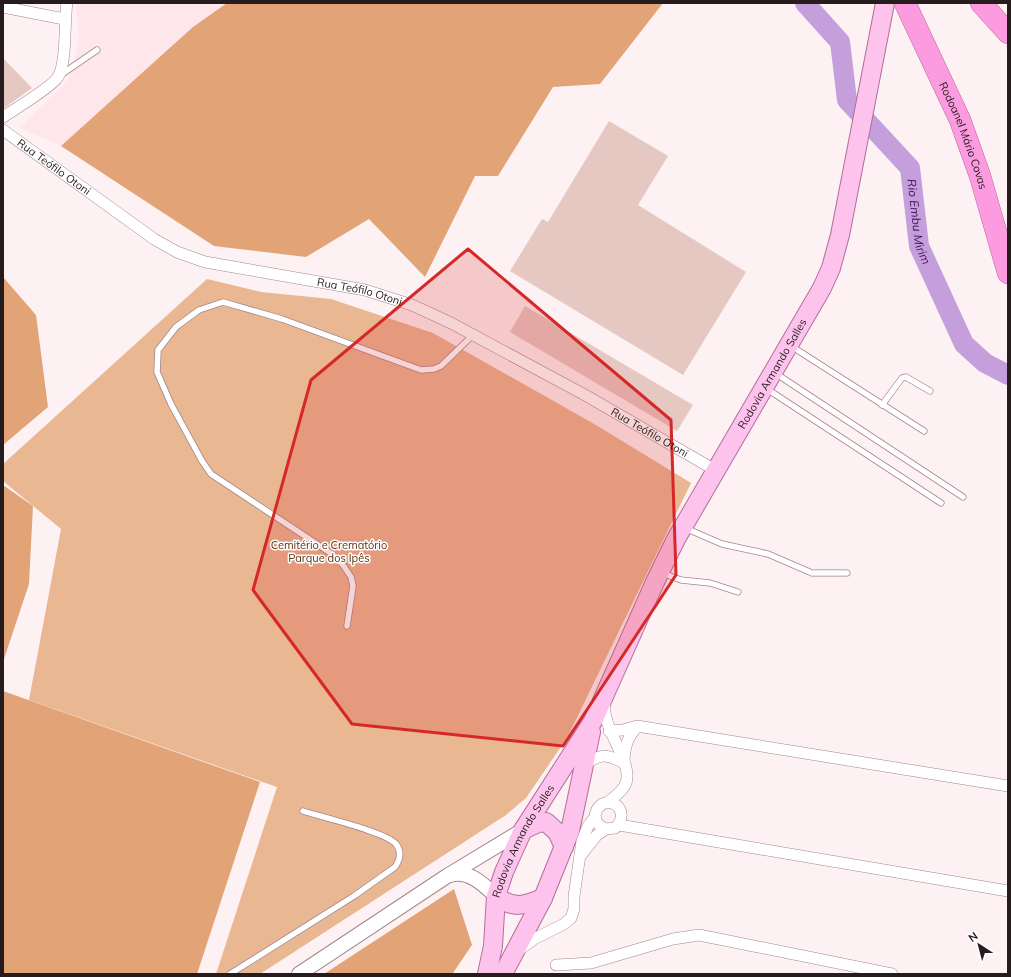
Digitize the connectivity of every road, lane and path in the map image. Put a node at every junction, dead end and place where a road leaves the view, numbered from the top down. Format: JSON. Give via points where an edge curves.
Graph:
{"nodes":[{"id":1,"x":67,"y":3,"type":"edge"},
{"id":2,"x":885,"y":3,"type":"edge"},
{"id":3,"x":905,"y":3,"type":"edge"},
{"id":4,"x":981,"y":3,"type":"edge"},
{"id":5,"x":3,"y":8,"type":"edge"},
{"id":6,"x":64,"y":19,"type":"junction"},
{"id":7,"x":1008,"y":33,"type":"edge"},
{"id":8,"x":96,"y":50,"type":"dead end"},
{"id":9,"x":58,"y":77,"type":"junction"},
{"id":10,"x":3,"y":117,"type":"edge"},
{"id":11,"x":3,"y":130,"type":"edge"},
{"id":12,"x":1008,"y":273,"type":"edge"},
{"id":13,"x":473,"y":335,"type":"junction"},
{"id":14,"x":789,"y":345,"type":"junction"},
{"id":15,"x":774,"y":372,"type":"junction"},
{"id":16,"x":765,"y":388,"type":"junction"},
{"id":17,"x":930,"y":391,"type":"dead end"},
{"id":18,"x":882,"y":405,"type":"junction"},
{"id":19,"x":924,"y":431,"type":"dead end"},
{"id":20,"x":715,"y":470,"type":"junction"},
{"id":21,"x":964,"y":498,"type":"dead end"},
{"id":22,"x":941,"y":503,"type":"dead end"},
{"id":23,"x":683,"y":527,"type":"junction"},
{"id":24,"x":660,"y":572,"type":"junction"},
{"id":25,"x":847,"y":573,"type":"dead end"},
{"id":26,"x":738,"y":592,"type":"dead end"},
{"id":27,"x":347,"y":626,"type":"dead end"},
{"id":28,"x":608,"y":687,"type":"junction"},
{"id":29,"x":593,"y":721,"type":"junction"},
{"id":30,"x":637,"y":726,"type":"junction"},
{"id":31,"x":609,"y":731,"type":"junction"},
{"id":32,"x":624,"y":762,"type":"junction"},
{"id":33,"x":584,"y":764,"type":"junction"},
{"id":34,"x":1008,"y":786,"type":"edge"},
{"id":35,"x":621,"y":791,"type":"junction"},
{"id":36,"x":608,"y":802,"type":"junction"},
{"id":37,"x":619,"y":807,"type":"junction"},
{"id":38,"x":303,"y":811,"type":"dead end"},
{"id":39,"x":595,"y":817,"type":"junction"},
{"id":40,"x":619,"y":825,"type":"junction"},
{"id":41,"x":606,"y":829,"type":"junction"},
{"id":42,"x":523,"y":830,"type":"junction"},
{"id":43,"x":564,"y":847,"type":"junction"},
{"id":44,"x":581,"y":856,"type":"junction"},
{"id":45,"x":447,"y":876,"type":"junction"},
{"id":46,"x":1008,"y":891,"type":"edge"},
{"id":47,"x":496,"y":896,"type":"junction"},
{"id":48,"x":543,"y":898,"type":"junction"},
{"id":49,"x":534,"y":914,"type":"junction"},
{"id":50,"x":551,"y":930,"type":"junction"},
{"id":51,"x":512,"y":956,"type":"junction"},
{"id":52,"x":556,"y":965,"type":"dead end"},
{"id":53,"x":230,"y":974,"type":"edge"},
{"id":54,"x":299,"y":974,"type":"edge"},
{"id":55,"x":487,"y":974,"type":"edge"},
{"id":56,"x":503,"y":974,"type":"edge"},
{"id":57,"x":892,"y":974,"type":"edge"}],
"edges":[{"from":1,"to":6,"type":"street"},
{"from":2,"to":14,"type":"main road","name":"Rodovia Armando Salles","via":[[843,220],[831,268]]},
{"from":3,"to":12,"type":"highway","name":"Rodoanel Mário Covas","via":[[960,120],[980,176]]},
{"from":4,"to":7,"type":"highway"},
{"from":5,"to":6,"type":"street"},
{"from":6,"to":9,"type":"street","via":[[64,49]]},
{"from":8,"to":9,"type":"lane"},
{"from":9,"to":10,"type":"street"},
{"from":11,"to":13,"type":"street","name":"Rua Teófilo Otoni","via":[[154,239],[178,252],[205,262],[365,290],[412,305]]},
{"from":13,"to":20,"type":"street","name":"Rua Teófilo Otoni","via":[[585,395]]},
{"from":13,"to":27,"type":"lane","via":[[441,366],[434,370],[421,370],[282,319],[222,302],[199,310],[176,327],[158,350],[157,372],[165,391],[211,474],[332,554],[351,577],[353,586]]},
{"from":14,"to":15,"type":"main road","name":"Rodovia Armando Salles"},
{"from":14,"to":18,"type":"lane"},
{"from":15,"to":16,"type":"main road","name":"Rodovia Armando Salles"},
{"from":15,"to":21,"type":"lane"},
{"from":16,"to":20,"type":"main road","name":"Rodovia Armando Salles"},
{"from":16,"to":22,"type":"lane"},
{"from":17,"to":18,"type":"lane","via":[[906,377],[902,378]]},
{"from":18,"to":19,"type":"lane"},
{"from":20,"to":23,"type":"main road","name":"Rodovia Armando Salles"},
{"from":23,"to":24,"type":"main road","name":"Rodovia Armando Salles"},
{"from":23,"to":25,"type":"lane","via":[[722,544],[768,554],[812,573]]},
{"from":24,"to":26,"type":"lane","via":[[681,580],[710,583]]},
{"from":24,"to":28,"type":"main road","name":"Rodovia Armando Salles"},
{"from":28,"to":29,"type":"main road","name":"Rodovia Armando Salles"},
{"from":28,"to":31,"type":"street","via":[[604,711]]},
{"from":29,"to":33,"type":"main road","name":"Rodovia Armando Salles"},
{"from":29,"to":42,"type":"main road","name":"Rodovia Armando Salles"},
{"from":30,"to":31,"type":"street"},
{"from":30,"to":32,"type":"street","via":[[628,737],[624,748]]},
{"from":30,"to":34,"type":"street"},
{"from":31,"to":32,"type":"street"},
{"from":32,"to":33,"type":"street","via":[[604,755]]},
{"from":32,"to":35,"type":"street","via":[[627,781]]},
{"from":33,"to":43,"type":"main road","name":"Rodovia Armando Salles","via":[[570,831]]},
{"from":35,"to":36,"type":"street"},
{"from":35,"to":37,"type":"street"},
{"from":36,"to":37,"type":"street"},
{"from":36,"to":39,"type":"street","via":[[598,807]]},
{"from":37,"to":40,"type":"street","via":[[622,816]]},
{"from":38,"to":53,"type":"lane","via":[[380,835],[396,843],[400,861],[354,896]]},
{"from":39,"to":41,"type":"street","via":[[598,824]]},
{"from":39,"to":44,"type":"street","via":[[582,841]]},
{"from":40,"to":41,"type":"street"},
{"from":40,"to":46,"type":"street"},
{"from":41,"to":44,"type":"street","via":[[590,842]]},
{"from":42,"to":43,"type":"main road","via":[[546,822],[557,832]]},
{"from":42,"to":45,"type":"street"},
{"from":42,"to":47,"type":"main road","name":"Rodovia Armando Salles"},
{"from":43,"to":48,"type":"main road","name":"Rodovia Armando Salles"},
{"from":44,"to":50,"type":"street","via":[[571,918]]},
{"from":45,"to":47,"type":"street","via":[[464,874],[480,882]]},
{"from":45,"to":54,"type":"street"},
{"from":47,"to":48,"type":"main road","via":[[515,905]]},
{"from":47,"to":55,"type":"main road","name":"Rodovia Armando Salles","via":[[493,946]]},
{"from":48,"to":49,"type":"main road","name":"Rodovia Armando Salles"},
{"from":49,"to":50,"type":"street","via":[[540,924]]},
{"from":49,"to":51,"type":"main road","name":"Rodovia Armando Salles"},
{"from":50,"to":51,"type":"street"},
{"from":51,"to":56,"type":"main road","name":"Rodovia Armando Salles"},
{"from":52,"to":57,"type":"street","via":[[591,963],[673,939],[699,936]]}]}
